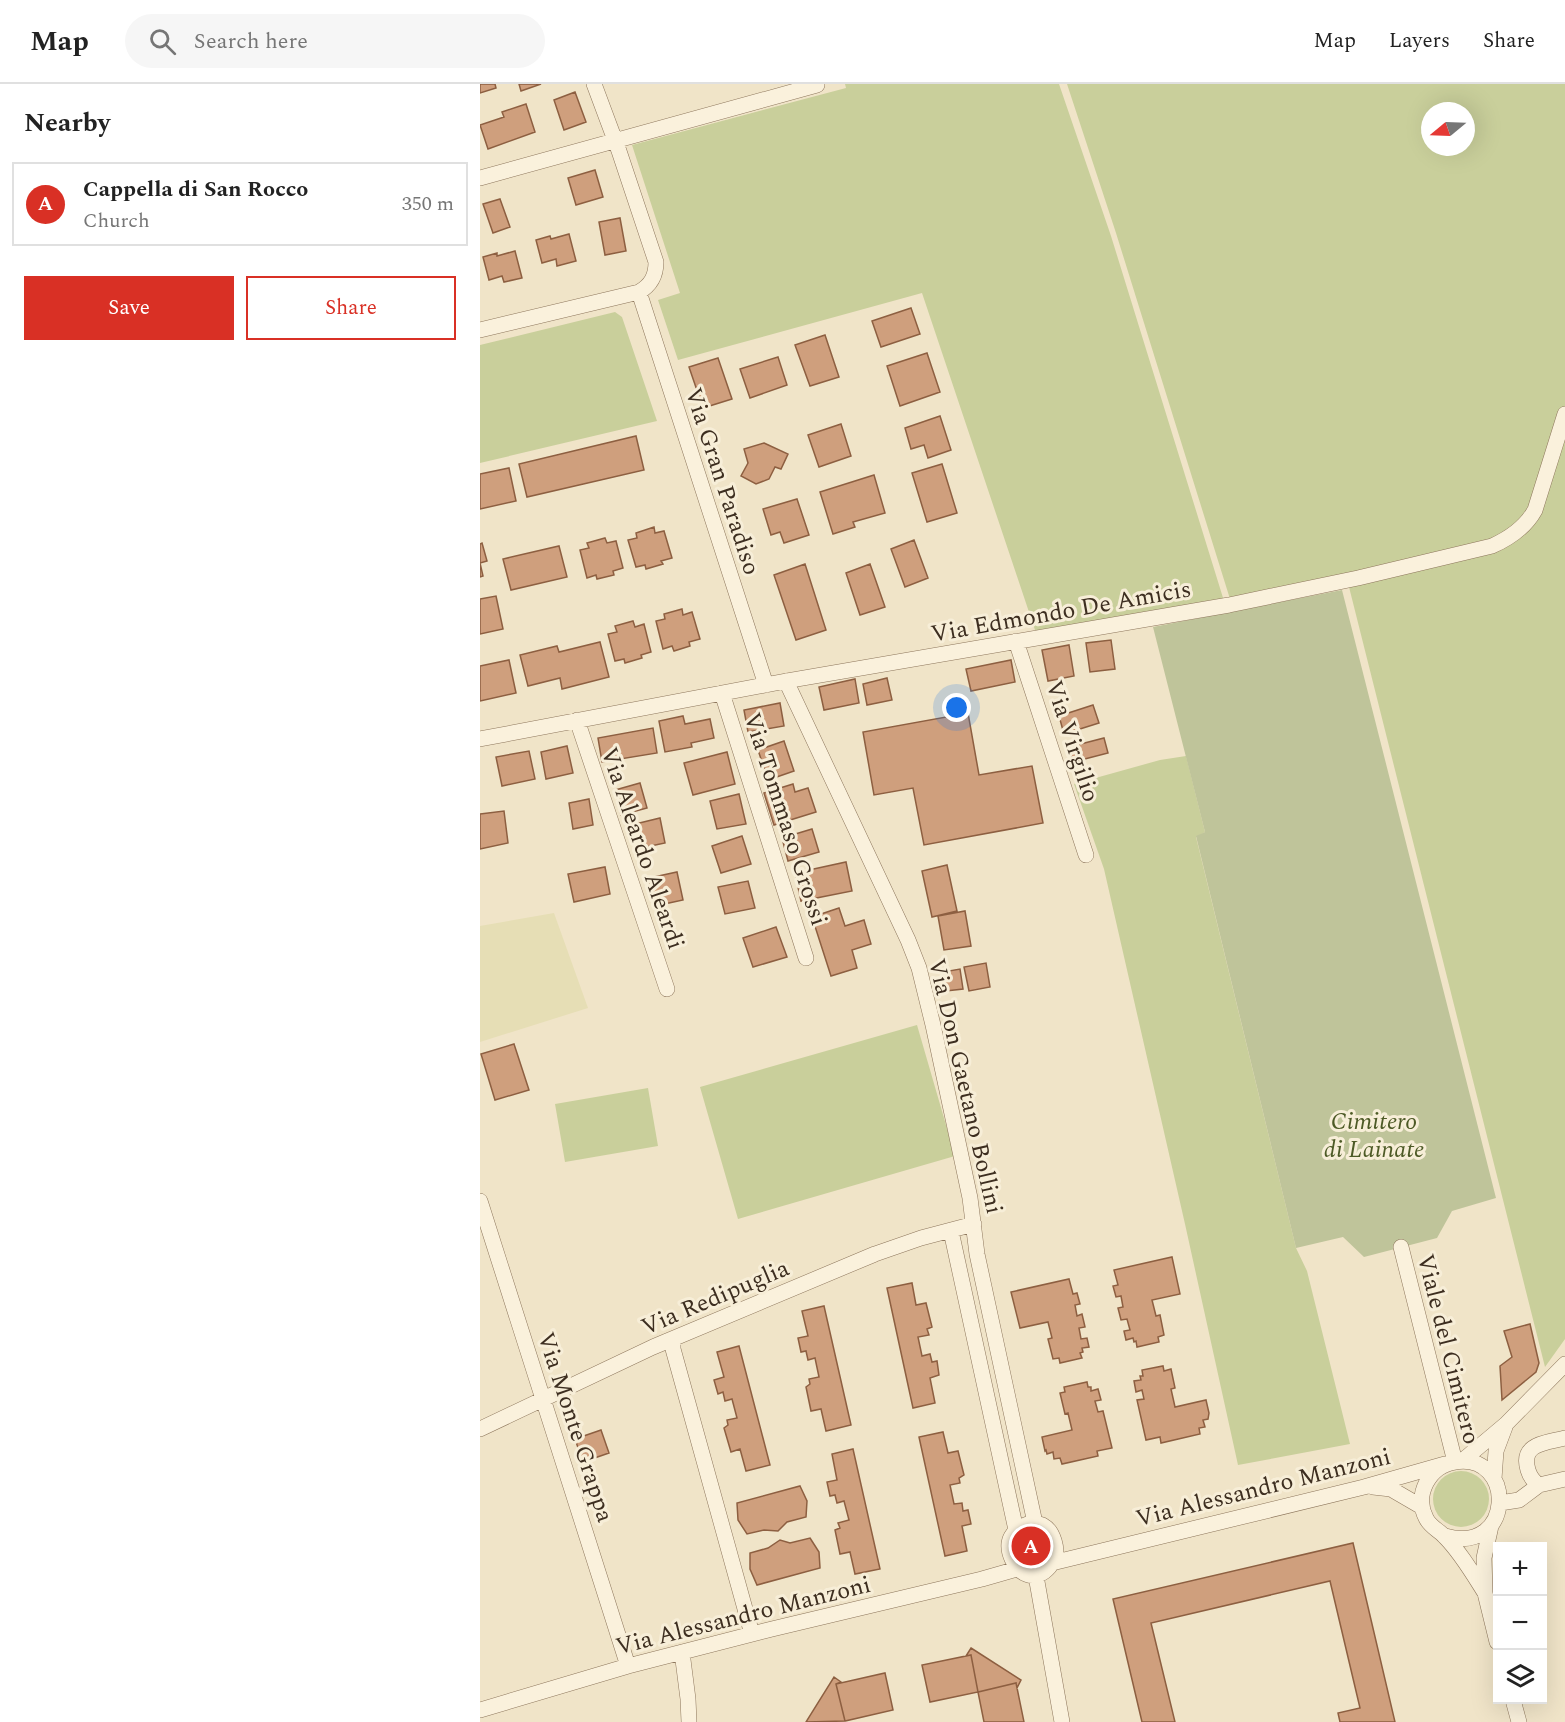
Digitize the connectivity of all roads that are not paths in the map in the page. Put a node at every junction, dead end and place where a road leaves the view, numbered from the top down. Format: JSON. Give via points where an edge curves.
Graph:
{"nodes":[{"id":1,"x":594,"y":84,"type":"edge"},
{"id":2,"x":817,"y":86,"type":"dead end"},
{"id":3,"x":615,"y":141,"type":"junction"},
{"id":4,"x":480,"y":178,"type":"edge"},
{"id":5,"x":639,"y":292,"type":"junction"},
{"id":6,"x":480,"y":330,"type":"edge"},
{"id":7,"x":1565,"y":414,"type":"edge"},
{"id":8,"x":1016,"y":641,"type":"junction"},
{"id":9,"x":786,"y":681,"type":"junction"},
{"id":10,"x":766,"y":685,"type":"junction"},
{"id":11,"x":722,"y":693,"type":"junction"},
{"id":12,"x":577,"y":720,"type":"junction"},
{"id":13,"x":480,"y":739,"type":"edge"},
{"id":14,"x":1086,"y":855,"type":"dead end"},
{"id":15,"x":806,"y":958,"type":"dead end"},
{"id":16,"x":667,"y":989,"type":"dead end"},
{"id":17,"x":480,"y":1201,"type":"edge"},
{"id":18,"x":974,"y":1224,"type":"junction"},
{"id":19,"x":951,"y":1231,"type":"junction"},
{"id":20,"x":1401,"y":1247,"type":"dead end"},
{"id":21,"x":673,"y":1340,"type":"junction"},
{"id":22,"x":1565,"y":1364,"type":"edge"},
{"id":23,"x":544,"y":1399,"type":"junction"},
{"id":24,"x":1506,"y":1424,"type":"junction"},
{"id":25,"x":480,"y":1429,"type":"edge"},
{"id":26,"x":1565,"y":1438,"type":"edge"},
{"id":27,"x":1454,"y":1462,"type":"junction"},
{"id":28,"x":1494,"y":1479,"type":"junction"},
{"id":29,"x":1565,"y":1479,"type":"edge"},
{"id":30,"x":1539,"y":1485,"type":"junction"},
{"id":31,"x":1364,"y":1486,"type":"junction"},
{"id":32,"x":1500,"y":1503,"type":"junction"},
{"id":33,"x":1422,"y":1507,"type":"junction"},
{"id":34,"x":1035,"y":1523,"type":"junction"},
{"id":35,"x":1491,"y":1526,"type":"junction"},
{"id":36,"x":1016,"y":1530,"type":"junction"},
{"id":37,"x":1444,"y":1536,"type":"junction"},
{"id":38,"x":1055,"y":1547,"type":"junction"},
{"id":39,"x":1091,"y":1552,"type":"junction"},
{"id":40,"x":1052,"y":1563,"type":"junction"},
{"id":41,"x":1017,"y":1569,"type":"junction"},
{"id":42,"x":1036,"y":1576,"type":"junction"},
{"id":43,"x":1485,"y":1593,"type":"junction"},
{"id":44,"x":1493,"y":1626,"type":"edge"},
{"id":45,"x":752,"y":1634,"type":"junction"},
{"id":46,"x":682,"y":1652,"type":"junction"},
{"id":47,"x":627,"y":1666,"type":"junction"},
{"id":48,"x":1514,"y":1704,"type":"edge"},
{"id":49,"x":480,"y":1710,"type":"edge"},
{"id":50,"x":689,"y":1722,"type":"edge"},
{"id":51,"x":1062,"y":1722,"type":"edge"},
{"id":52,"x":1519,"y":1722,"type":"edge"}],
"edges":[{"from":1,"to":3,"type":"street"},
{"from":2,"to":3,"type":"street"},
{"from":3,"to":4,"type":"street"},
{"from":3,"to":5,"type":"street","via":[[656,262],[652,280]]},
{"from":5,"to":6,"type":"street"},
{"from":5,"to":10,"type":"street","name":"Via Gran Paradiso"},
{"from":7,"to":8,"type":"street","name":"Via Edmondo De Amicis","via":[[1529,521],[1508,539],[1492,546],[1229,605]]},
{"from":8,"to":9,"type":"street","name":"Via Edmondo De Amicis"},
{"from":8,"to":14,"type":"street","name":"Via Virgilio"},
{"from":9,"to":10,"type":"street","name":"Via Edmondo De Amicis"},
{"from":9,"to":18,"type":"street","name":"Via Don Gaetano Bollini","via":[[919,968]]},
{"from":10,"to":11,"type":"street","name":"Via Edmondo De Amicis"},
{"from":11,"to":12,"type":"street","name":"Via Edmondo De Amicis"},
{"from":11,"to":15,"type":"street","name":"Via Tommaso Grossi"},
{"from":12,"to":13,"type":"street","name":"Via Edmondo De Amicis"},
{"from":12,"to":16,"type":"street","name":"Via Aleardo Aleardi"},
{"from":17,"to":23,"type":"street","name":"Via Monte Grappa"},
{"from":18,"to":19,"type":"street","name":"Via Redipuglia"},
{"from":18,"to":34,"type":"street","name":"Via Don Gaetano Bollini"},
{"from":19,"to":21,"type":"street","name":"Via Redipuglia","via":[[875,1254]]},
{"from":19,"to":36,"type":"street","name":"Via Don Gaetano Bollini"},
{"from":20,"to":27,"type":"street","name":"Viale del Cimitero"},
{"from":21,"to":23,"type":"street","name":"Via Redipuglia"},
{"from":21,"to":45,"type":"street"},
{"from":22,"to":24,"type":"street","name":"Via Alessandro Manzoni"},
{"from":23,"to":25,"type":"street","name":"Via Redipuglia"},
{"from":23,"to":47,"type":"street","name":"Via Monte Grappa"},
{"from":24,"to":27,"type":"street","name":"Via Alessandro Manzoni"},
{"from":24,"to":28,"type":"street","via":[[1496,1451]]},
{"from":26,"to":30,"type":"street","via":[[1536,1445],[1528,1453],[1530,1475]]},
{"from":27,"to":28,"type":"street","via":[[1474,1463]]},
{"from":27,"to":31,"type":"street","name":"Via Alessandro Manzoni"},
{"from":27,"to":33,"type":"street","via":[[1436,1470],[1427,1481]]},
{"from":28,"to":32,"type":"street"},
{"from":29,"to":30,"type":"street"},
{"from":30,"to":32,"type":"street","via":[[1519,1500]]},
{"from":31,"to":33,"type":"street","via":[[1391,1489]]},
{"from":31,"to":39,"type":"street","name":"Via Alessandro Manzoni"},
{"from":32,"to":35,"type":"street"},
{"from":33,"to":37,"type":"street","via":[[1426,1519]]},
{"from":34,"to":36,"type":"street"},
{"from":34,"to":38,"type":"street","via":[[1050,1533]]},
{"from":35,"to":37,"type":"street","via":[[1469,1539]]},
{"from":35,"to":43,"type":"street","via":[[1484,1558]]},
{"from":36,"to":41,"type":"street","via":[[1009,1543]]},
{"from":37,"to":43,"type":"street"},
{"from":38,"to":39,"type":"street","name":"Via Alessandro Manzoni"},
{"from":38,"to":40,"type":"street"},
{"from":39,"to":40,"type":"street","name":"Via Alessandro Manzoni"},
{"from":40,"to":42,"type":"street"},
{"from":41,"to":42,"type":"street"},
{"from":41,"to":45,"type":"street","name":"Via Alessandro Manzoni"},
{"from":42,"to":51,"type":"street"},
{"from":43,"to":44,"type":"street"},
{"from":45,"to":46,"type":"street","name":"Via Alessandro Manzoni"},
{"from":46,"to":47,"type":"street","name":"Via Alessandro Manzoni"},
{"from":46,"to":50,"type":"street"},
{"from":47,"to":49,"type":"street","name":"Via Alessandro Manzoni"},
{"from":48,"to":52,"type":"street"}]}
